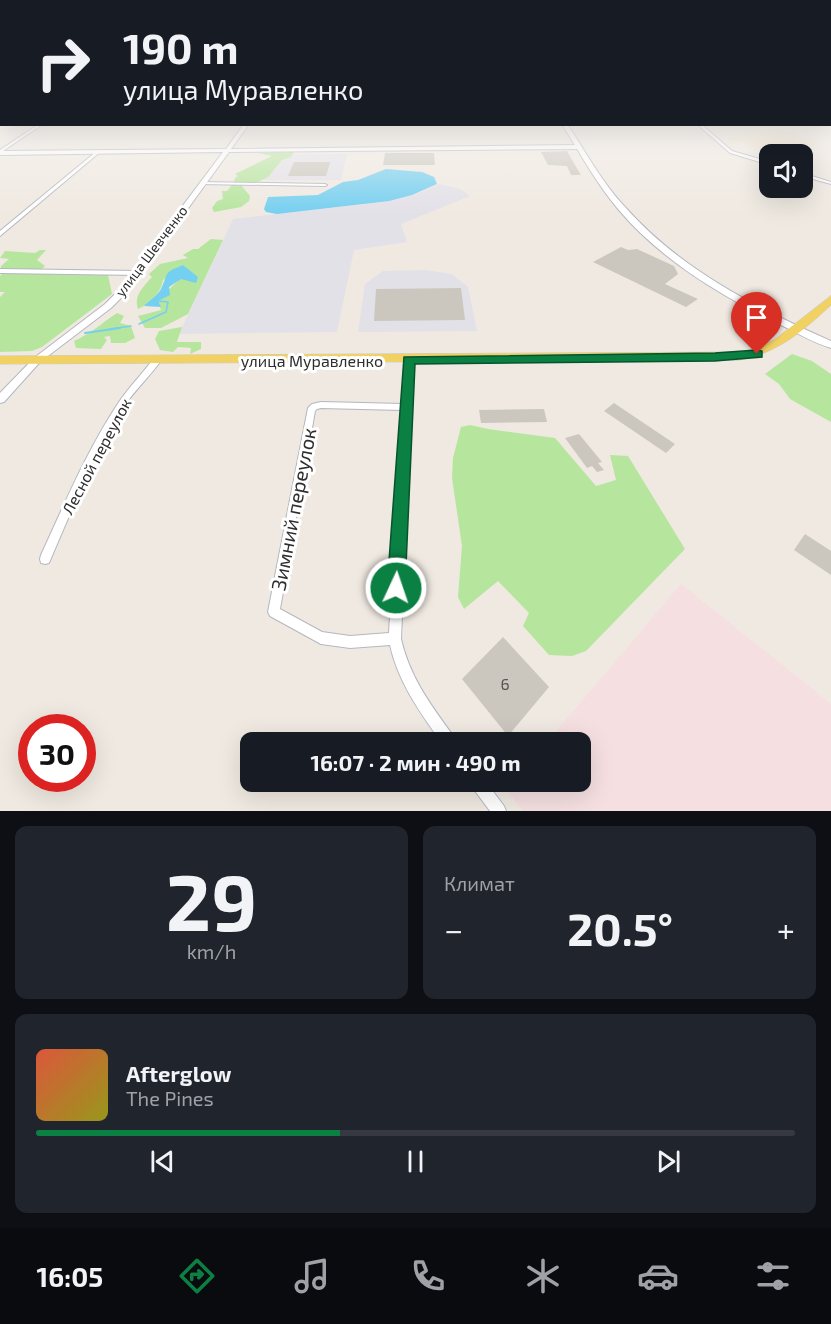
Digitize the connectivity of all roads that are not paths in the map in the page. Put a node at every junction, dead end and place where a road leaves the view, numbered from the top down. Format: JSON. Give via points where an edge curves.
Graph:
{"nodes":[{"id":1,"x":20,"y":139,"type":"edge"},
{"id":2,"x":236,"y":139,"type":"edge"},
{"id":3,"x":574,"y":139,"type":"edge"},
{"id":4,"x":716,"y":139,"type":"edge"},
{"id":5,"x":579,"y":147,"type":"junction"},
{"id":6,"x":0,"y":152,"type":"edge"},
{"id":7,"x":98,"y":152,"type":"junction"},
{"id":8,"x":226,"y":152,"type":"junction"},
{"id":9,"x":759,"y":161,"type":"edge"},
{"id":10,"x":813,"y":177,"type":"edge"},
{"id":11,"x":202,"y":183,"type":"junction"},
{"id":12,"x":831,"y":183,"type":"edge"},
{"id":13,"x":325,"y":185,"type":"dead end"},
{"id":14,"x":0,"y":234,"type":"edge"},
{"id":15,"x":0,"y":271,"type":"edge"},
{"id":16,"x":139,"y":273,"type":"junction"},
{"id":17,"x":831,"y":299,"type":"edge"},
{"id":18,"x":796,"y":329,"type":"junction"},
{"id":19,"x":831,"y":345,"type":"edge"},
{"id":20,"x":0,"y":360,"type":"edge"},
{"id":21,"x":37,"y":360,"type":"junction"},
{"id":22,"x":156,"y":360,"type":"junction"},
{"id":23,"x":409,"y":360,"type":"junction"},
{"id":24,"x":0,"y":399,"type":"edge"},
{"id":25,"x":406,"y":407,"type":"junction"},
{"id":26,"x":45,"y":559,"type":"dead end"},
{"id":27,"x":395,"y":639,"type":"junction"},
{"id":28,"x":442,"y":732,"type":"edge"},
{"id":29,"x":485,"y":792,"type":"edge"},
{"id":30,"x":499,"y":811,"type":"edge"}],
"edges":[{"from":1,"to":6,"type":"street"},
{"from":2,"to":8,"type":"street","name":"улица Шевченко"},
{"from":3,"to":5,"type":"main road"},
{"from":4,"to":9,"type":"street","via":[[733,153]]},
{"from":5,"to":8,"type":"street"},
{"from":5,"to":18,"type":"main road","via":[[620,206],[672,256],[735,300]]},
{"from":6,"to":7,"type":"street"},
{"from":7,"to":8,"type":"street"},
{"from":7,"to":14,"type":"street"},
{"from":8,"to":11,"type":"street","name":"улица Шевченко"},
{"from":10,"to":12,"type":"street"},
{"from":11,"to":13,"type":"street"},
{"from":11,"to":16,"type":"street","name":"улица Шевченко"},
{"from":15,"to":16,"type":"street"},
{"from":16,"to":21,"type":"street","name":"улица Шевченко","via":[[108,306]]},
{"from":17,"to":18,"type":"main road","name":"улица Муравленко"},
{"from":18,"to":19,"type":"main road"},
{"from":18,"to":23,"type":"main road","name":"улица Муравленко","via":[[766,350],[739,356]]},
{"from":20,"to":21,"type":"main road","name":"улица Муравленко"},
{"from":21,"to":22,"type":"main road","name":"улица Муравленко"},
{"from":21,"to":24,"type":"street","name":"улица Шевченко"},
{"from":22,"to":23,"type":"main road","name":"улица Муравленко"},
{"from":22,"to":26,"type":"street","name":"Лесной переулок","via":[[109,425]]},
{"from":23,"to":25,"type":"street"},
{"from":25,"to":27,"type":"street"},
{"from":25,"to":27,"type":"street","name":"Зимний переулок","via":[[321,405],[311,410],[274,612],[321,638],[350,642]]},
{"from":27,"to":28,"type":"street","via":[[402,670]]},
{"from":29,"to":30,"type":"street"}]}
